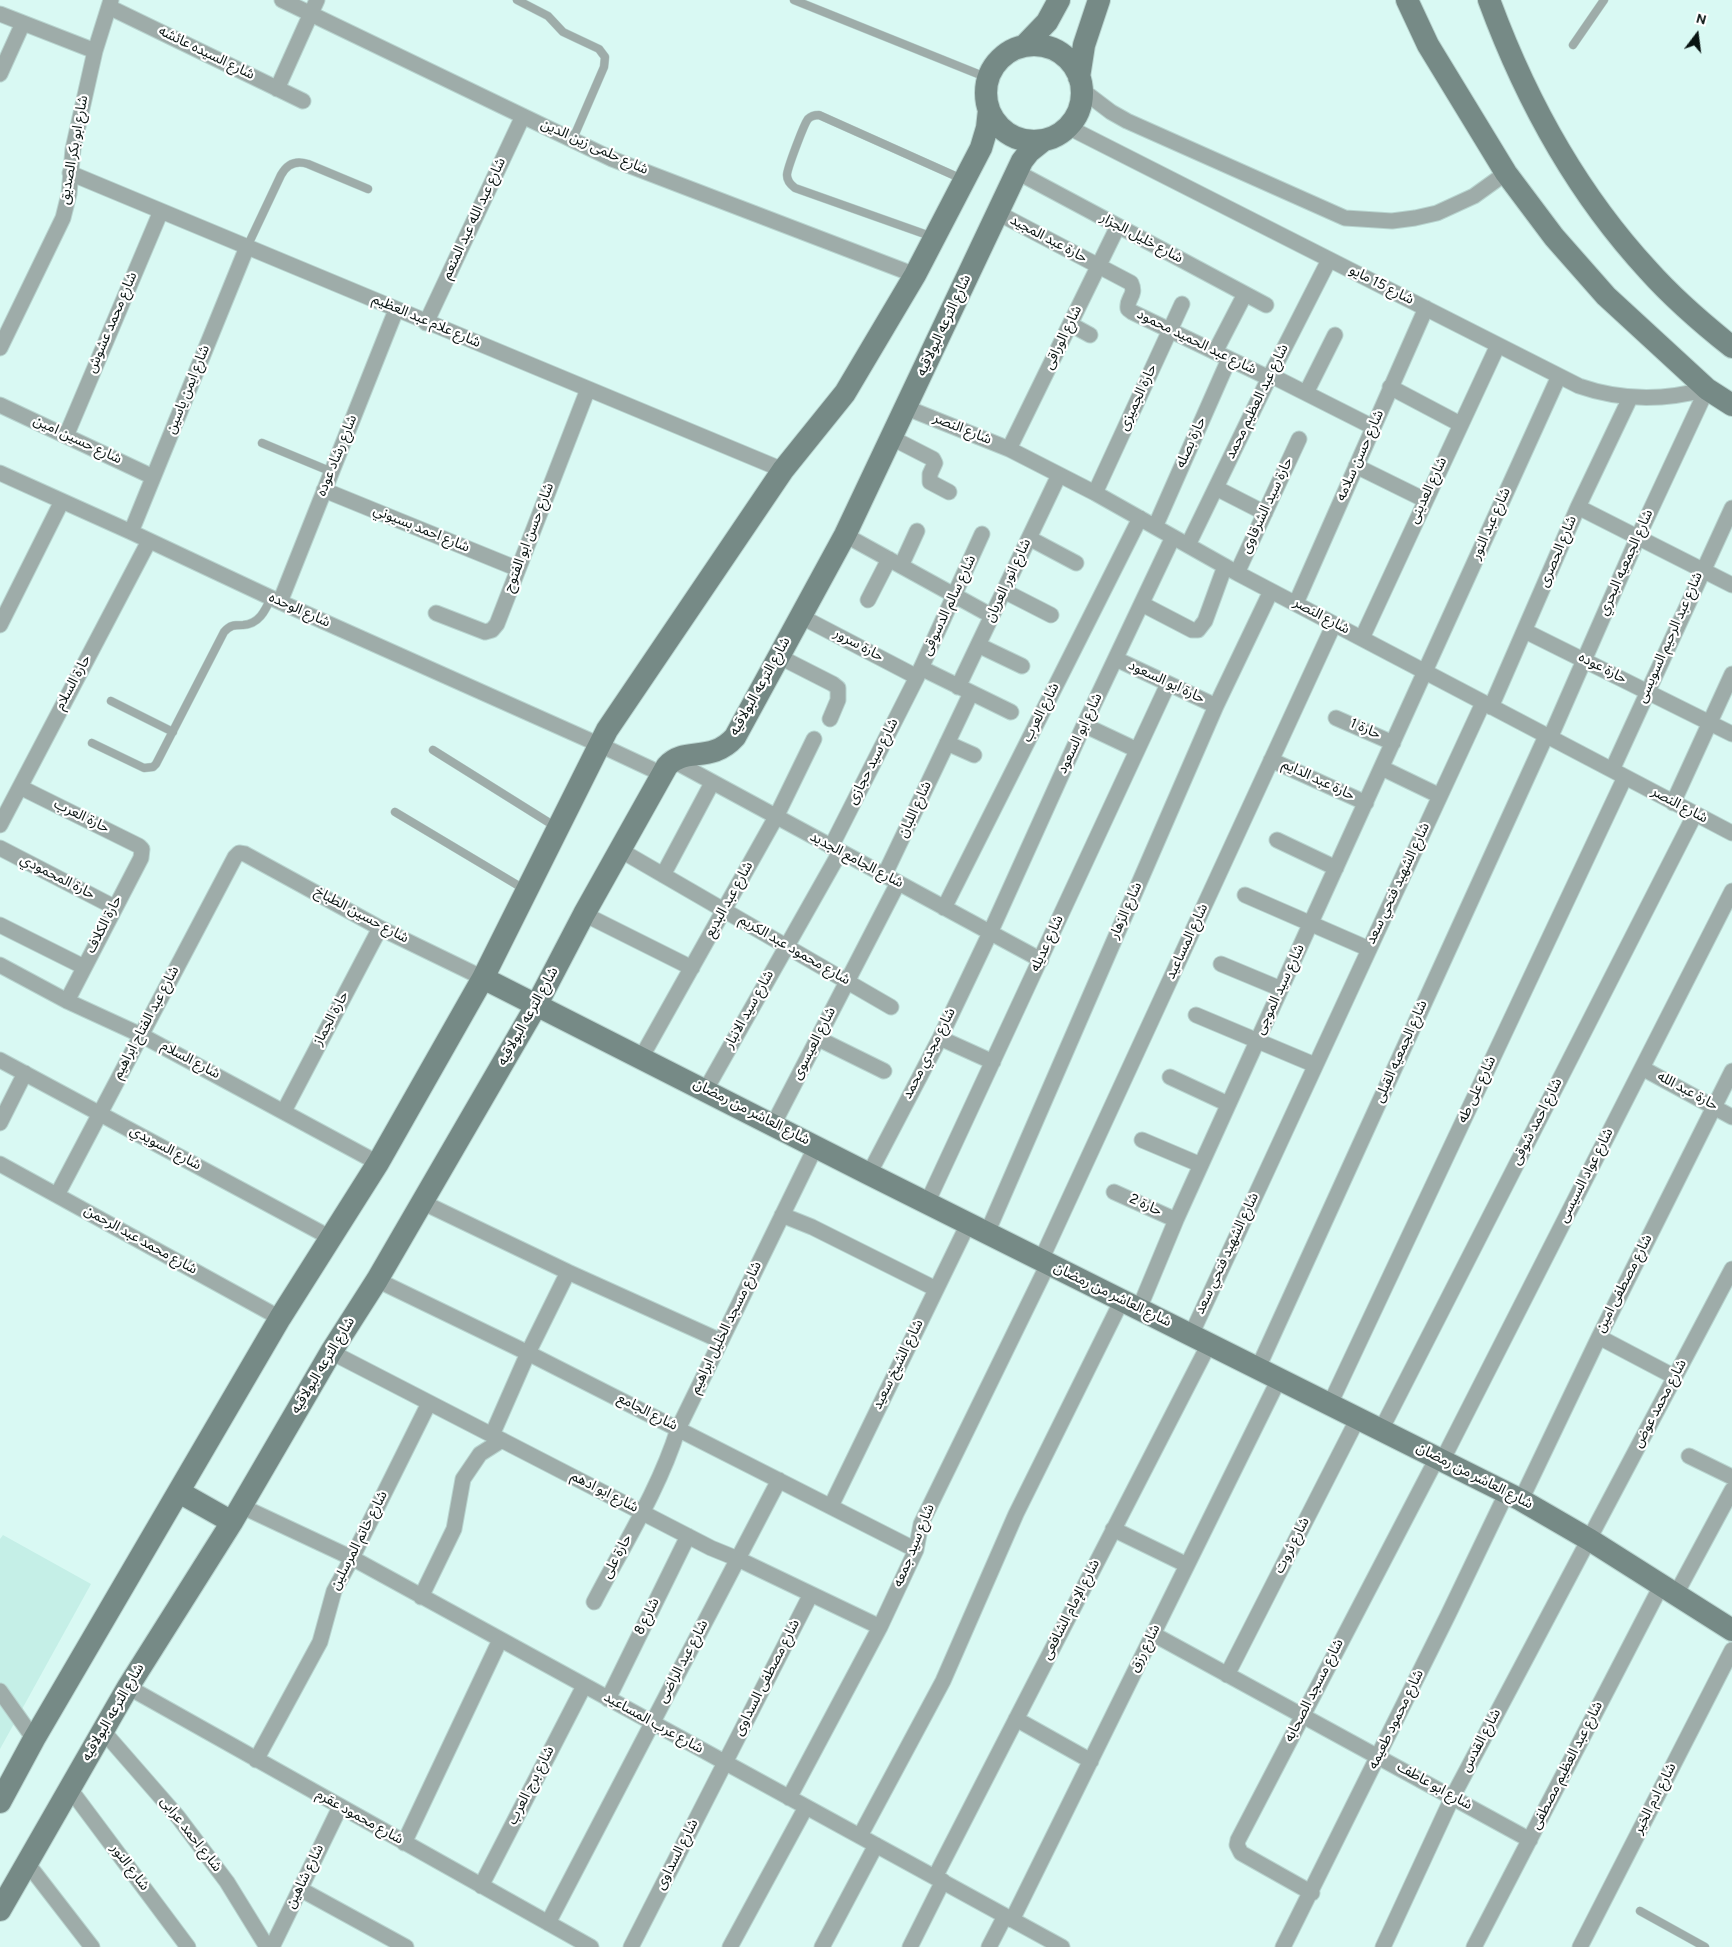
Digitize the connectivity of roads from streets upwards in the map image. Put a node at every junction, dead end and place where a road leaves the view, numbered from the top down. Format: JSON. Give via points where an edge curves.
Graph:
{"nodes":[{"id":1,"x":282,"y":0,"type":"edge"},
{"id":2,"x":1059,"y":0,"type":"edge"},
{"id":3,"x":1099,"y":0,"type":"edge"},
{"id":4,"x":1407,"y":0,"type":"edge"},
{"id":5,"x":1489,"y":0,"type":"edge"},
{"id":6,"x":110,"y":3,"type":"edge"},
{"id":7,"x":314,"y":7,"type":"edge"},
{"id":8,"x":0,"y":14,"type":"edge"},
{"id":9,"x":23,"y":22,"type":"junction"},
{"id":10,"x":1024,"y":46,"type":"junction"},
{"id":11,"x":95,"y":50,"type":"junction"},
{"id":12,"x":0,"y":74,"type":"edge"},
{"id":13,"x":1080,"y":84,"type":"junction"},
{"id":14,"x":277,"y":89,"type":"junction"},
{"id":15,"x":303,"y":101,"type":"dead end"},
{"id":16,"x":988,"y":110,"type":"junction"},
{"id":17,"x":523,"y":116,"type":"junction"},
{"id":18,"x":1068,"y":127,"type":"junction"},
{"id":19,"x":1044,"y":140,"type":"junction"},
{"id":20,"x":1017,"y":172,"type":"junction"},
{"id":21,"x":70,"y":173,"type":"junction"},
{"id":22,"x":1506,"y":173,"type":"junction"},
{"id":23,"x":161,"y":211,"type":"junction"},
{"id":24,"x":998,"y":213,"type":"junction"},
{"id":25,"x":1118,"y":226,"type":"junction"},
{"id":26,"x":247,"y":247,"type":"junction"},
{"id":27,"x":1329,"y":260,"type":"junction"},
{"id":28,"x":1099,"y":266,"type":"junction"},
{"id":29,"x":915,"y":275,"type":"junction"},
{"id":30,"x":1245,"y":294,"type":"junction"},
{"id":31,"x":1182,"y":304,"type":"dead end"},
{"id":32,"x":1266,"y":306,"type":"dead end"},
{"id":33,"x":1426,"y":308,"type":"junction"},
{"id":34,"x":396,"y":310,"type":"junction"},
{"id":35,"x":426,"y":323,"type":"junction"},
{"id":36,"x":1070,"y":324,"type":"junction"},
{"id":37,"x":1170,"y":330,"type":"junction"},
{"id":38,"x":1090,"y":335,"type":"dead end"},
{"id":39,"x":1335,"y":336,"type":"dead end"},
{"id":40,"x":1498,"y":345,"type":"junction"},
{"id":41,"x":1732,"y":347,"type":"edge"},
{"id":42,"x":0,"y":348,"type":"edge"},
{"id":43,"x":1222,"y":355,"type":"junction"},
{"id":44,"x":1270,"y":376,"type":"junction"},
{"id":45,"x":1559,"y":376,"type":"junction"},
{"id":46,"x":1390,"y":388,"type":"junction"},
{"id":47,"x":588,"y":389,"type":"junction"},
{"id":48,"x":1707,"y":389,"type":"junction"},
{"id":49,"x":1306,"y":393,"type":"junction"},
{"id":50,"x":1630,"y":398,"type":"junction"},
{"id":51,"x":0,"y":405,"type":"edge"},
{"id":52,"x":1732,"y":405,"type":"edge"},
{"id":53,"x":907,"y":408,"type":"junction"},
{"id":54,"x":1460,"y":424,"type":"junction"},
{"id":55,"x":1373,"y":427,"type":"junction"},
{"id":56,"x":66,"y":436,"type":"junction"},
{"id":57,"x":892,"y":438,"type":"junction"},
{"id":58,"x":1299,"y":439,"type":"dead end"},
{"id":59,"x":1009,"y":449,"type":"junction"},
{"id":60,"x":1356,"y":466,"type":"junction"},
{"id":61,"x":783,"y":470,"type":"junction"},
{"id":62,"x":0,"y":473,"type":"edge"},
{"id":63,"x":1059,"y":474,"type":"junction"},
{"id":64,"x":153,"y":477,"type":"junction"},
{"id":65,"x":1216,"y":488,"type":"junction"},
{"id":66,"x":324,"y":490,"type":"junction"},
{"id":67,"x":949,"y":492,"type":"dead end"},
{"id":68,"x":1095,"y":493,"type":"junction"},
{"id":69,"x":1425,"y":500,"type":"junction"},
{"id":70,"x":62,"y":501,"type":"junction"},
{"id":71,"x":1578,"y":507,"type":"junction"},
{"id":72,"x":1732,"y":508,"type":"edge"},
{"id":73,"x":1265,"y":513,"type":"junction"},
{"id":74,"x":1140,"y":518,"type":"junction"},
{"id":75,"x":1155,"y":527,"type":"junction"},
{"id":76,"x":916,"y":531,"type":"dead end"},
{"id":77,"x":131,"y":532,"type":"junction"},
{"id":78,"x":982,"y":534,"type":"dead end"},
{"id":79,"x":845,"y":535,"type":"junction"},
{"id":80,"x":1173,"y":537,"type":"junction"},
{"id":81,"x":1638,"y":537,"type":"junction"},
{"id":82,"x":1029,"y":538,"type":"junction"},
{"id":83,"x":149,"y":541,"type":"junction"},
{"id":84,"x":1188,"y":545,"type":"junction"},
{"id":85,"x":895,"y":563,"type":"junction"},
{"id":86,"x":1076,"y":563,"type":"dead end"},
{"id":87,"x":518,"y":569,"type":"junction"},
{"id":88,"x":1231,"y":570,"type":"junction"},
{"id":89,"x":1702,"y":570,"type":"junction"},
{"id":90,"x":1732,"y":585,"type":"edge"},
{"id":91,"x":1004,"y":591,"type":"junction"},
{"id":92,"x":1271,"y":591,"type":"junction"},
{"id":93,"x":954,"y":596,"type":"junction"},
{"id":94,"x":276,"y":600,"type":"junction"},
{"id":95,"x":868,"y":600,"type":"dead end"},
{"id":96,"x":1296,"y":603,"type":"junction"},
{"id":97,"x":1142,"y":604,"type":"junction"},
{"id":98,"x":436,"y":613,"type":"dead end"},
{"id":99,"x":1051,"y":615,"type":"dead end"},
{"id":100,"x":800,"y":616,"type":"junction"},
{"id":101,"x":992,"y":616,"type":"junction"},
{"id":102,"x":1334,"y":624,"type":"junction"},
{"id":103,"x":0,"y":625,"type":"edge"},
{"id":104,"x":1525,"y":631,"type":"junction"},
{"id":105,"x":1362,"y":638,"type":"junction"},
{"id":106,"x":978,"y":645,"type":"junction"},
{"id":107,"x":778,"y":656,"type":"junction"},
{"id":108,"x":1116,"y":660,"type":"junction"},
{"id":109,"x":1584,"y":660,"type":"junction"},
{"id":110,"x":1022,"y":666,"type":"dead end"},
{"id":111,"x":1426,"y":672,"type":"junction"},
{"id":112,"x":919,"y":673,"type":"junction"},
{"id":113,"x":1732,"y":674,"type":"edge"},
{"id":114,"x":1168,"y":684,"type":"junction"},
{"id":115,"x":964,"y":690,"type":"junction"},
{"id":116,"x":1647,"y":693,"type":"junction"},
{"id":117,"x":1487,"y":705,"type":"junction"},
{"id":118,"x":1216,"y":706,"type":"junction"},
{"id":119,"x":1011,"y":712,"type":"dead end"},
{"id":120,"x":1336,"y":718,"type":"dead end"},
{"id":121,"x":830,"y":719,"type":"dead end"},
{"id":122,"x":1710,"y":723,"type":"junction"},
{"id":123,"x":1084,"y":725,"type":"junction"},
{"id":124,"x":1732,"y":734,"type":"edge"},
{"id":125,"x":1548,"y":737,"type":"junction"},
{"id":126,"x":814,"y":739,"type":"dead end"},
{"id":127,"x":947,"y":743,"type":"junction"},
{"id":128,"x":1393,"y":743,"type":"junction"},
{"id":129,"x":600,"y":744,"type":"junction"},
{"id":130,"x":1137,"y":750,"type":"junction"},
{"id":131,"x":974,"y":755,"type":"dead end"},
{"id":132,"x":1271,"y":760,"type":"junction"},
{"id":133,"x":667,"y":767,"type":"junction"},
{"id":134,"x":1382,"y":768,"type":"junction"},
{"id":135,"x":1619,"y":774,"type":"junction"},
{"id":136,"x":712,"y":783,"type":"junction"},
{"id":137,"x":20,"y":787,"type":"junction"},
{"id":138,"x":1440,"y":796,"type":"junction"},
{"id":139,"x":1366,"y":803,"type":"junction"},
{"id":140,"x":1673,"y":803,"type":"junction"},
{"id":141,"x":1695,"y":814,"type":"junction"},
{"id":142,"x":776,"y":817,"type":"junction"},
{"id":143,"x":0,"y":825,"type":"edge"},
{"id":144,"x":1732,"y":833,"type":"edge"},
{"id":145,"x":1277,"y":840,"type":"dead end"},
{"id":146,"x":0,"y":848,"type":"edge"},
{"id":147,"x":142,"y":849,"type":"joint"},
{"id":148,"x":835,"y":849,"type":"junction"},
{"id":149,"x":620,"y":850,"type":"junction"},
{"id":150,"x":239,"y":853,"type":"joint"},
{"id":151,"x":1336,"y":868,"type":"junction"},
{"id":152,"x":663,"y":875,"type":"junction"},
{"id":153,"x":891,"y":880,"type":"junction"},
{"id":154,"x":1732,"y":891,"type":"edge"},
{"id":155,"x":1246,"y":895,"type":"dead end"},
{"id":156,"x":114,"y":907,"type":"junction"},
{"id":157,"x":944,"y":908,"type":"junction"},
{"id":158,"x":724,"y":910,"type":"junction"},
{"id":159,"x":584,"y":914,"type":"junction"},
{"id":160,"x":1311,"y":924,"type":"junction"},
{"id":161,"x":0,"y":925,"type":"edge"},
{"id":162,"x":380,"y":928,"type":"junction"},
{"id":163,"x":990,"y":933,"type":"junction"},
{"id":164,"x":786,"y":946,"type":"junction"},
{"id":165,"x":1369,"y":950,"type":"junction"},
{"id":166,"x":1041,"y":960,"type":"junction"},
{"id":167,"x":1221,"y":964,"type":"dead end"},
{"id":168,"x":0,"y":965,"type":"edge"},
{"id":169,"x":84,"y":967,"type":"junction"},
{"id":170,"x":692,"y":968,"type":"junction"},
{"id":171,"x":483,"y":978,"type":"junction"},
{"id":172,"x":847,"y":981,"type":"junction"},
{"id":173,"x":1281,"y":989,"type":"junction"},
{"id":174,"x":67,"y":1001,"type":"junction"},
{"id":175,"x":536,"y":1006,"type":"junction"},
{"id":176,"x":890,"y":1007,"type":"dead end"},
{"id":177,"x":1196,"y":1015,"type":"dead end"},
{"id":178,"x":141,"y":1035,"type":"junction"},
{"id":179,"x":817,"y":1038,"type":"junction"},
{"id":180,"x":940,"y":1038,"type":"junction"},
{"id":181,"x":1257,"y":1041,"type":"junction"},
{"id":182,"x":641,"y":1058,"type":"junction"},
{"id":183,"x":0,"y":1060,"type":"edge"},
{"id":184,"x":993,"y":1062,"type":"junction"},
{"id":185,"x":1315,"y":1065,"type":"junction"},
{"id":186,"x":1642,"y":1068,"type":"junction"},
{"id":187,"x":884,"y":1071,"type":"dead end"},
{"id":188,"x":1732,"y":1071,"type":"edge"},
{"id":189,"x":25,"y":1073,"type":"junction"},
{"id":190,"x":1170,"y":1077,"type":"dead end"},
{"id":191,"x":705,"y":1091,"type":"junction"},
{"id":192,"x":1228,"y":1104,"type":"junction"},
{"id":193,"x":1714,"y":1107,"type":"junction"},
{"id":194,"x":284,"y":1111,"type":"junction"},
{"id":195,"x":100,"y":1114,"type":"junction"},
{"id":196,"x":1732,"y":1117,"type":"edge"},
{"id":197,"x":0,"y":1124,"type":"edge"},
{"id":198,"x":773,"y":1125,"type":"junction"},
{"id":199,"x":1142,"y":1140,"type":"dead end"},
{"id":200,"x":816,"y":1146,"type":"junction"},
{"id":201,"x":378,"y":1163,"type":"junction"},
{"id":202,"x":0,"y":1164,"type":"edge"},
{"id":203,"x":1201,"y":1165,"type":"junction"},
{"id":204,"x":869,"y":1174,"type":"junction"},
{"id":205,"x":1114,"y":1192,"type":"dead end"},
{"id":206,"x":57,"y":1196,"type":"junction"},
{"id":207,"x":422,"y":1202,"type":"junction"},
{"id":208,"x":927,"y":1203,"type":"junction"},
{"id":209,"x":782,"y":1215,"type":"junction"},
{"id":210,"x":1176,"y":1220,"type":"junction"},
{"id":211,"x":977,"y":1228,"type":"junction"},
{"id":212,"x":331,"y":1238,"type":"junction"},
{"id":213,"x":1045,"y":1262,"type":"junction"},
{"id":214,"x":1732,"y":1269,"type":"edge"},
{"id":215,"x":568,"y":1272,"type":"junction"},
{"id":216,"x":377,"y":1280,"type":"junction"},
{"id":217,"x":936,"y":1289,"type":"junction"},
{"id":218,"x":1130,"y":1305,"type":"junction"},
{"id":219,"x":280,"y":1318,"type":"junction"},
{"id":220,"x":1598,"y":1337,"type":"junction"},
{"id":221,"x":1200,"y":1339,"type":"junction"},
{"id":222,"x":721,"y":1341,"type":"junction"},
{"id":223,"x":330,"y":1352,"type":"junction"},
{"id":224,"x":528,"y":1353,"type":"junction"},
{"id":225,"x":1258,"y":1368,"type":"junction"},
{"id":226,"x":1675,"y":1377,"type":"junction"},
{"id":227,"x":1279,"y":1379,"type":"junction"},
{"id":228,"x":429,"y":1403,"type":"junction"},
{"id":229,"x":1330,"y":1404,"type":"junction"},
{"id":230,"x":1358,"y":1418,"type":"junction"},
{"id":231,"x":678,"y":1429,"type":"junction"},
{"id":232,"x":1381,"y":1430,"type":"junction"},
{"id":233,"x":497,"y":1438,"type":"junction"},
{"id":234,"x":1689,"y":1456,"type":"dead end"},
{"id":235,"x":1440,"y":1459,"type":"junction"},
{"id":236,"x":1732,"y":1477,"type":"edge"},
{"id":237,"x":779,"y":1480,"type":"junction"},
{"id":238,"x":1732,"y":1490,"type":"edge"},
{"id":239,"x":179,"y":1492,"type":"junction"},
{"id":240,"x":1514,"y":1496,"type":"junction"},
{"id":241,"x":831,"y":1506,"type":"junction"},
{"id":242,"x":642,"y":1512,"type":"junction"},
{"id":243,"x":236,"y":1514,"type":"junction"},
{"id":244,"x":1113,"y":1530,"type":"junction"},
{"id":245,"x":688,"y":1536,"type":"junction"},
{"id":246,"x":1590,"y":1540,"type":"junction"},
{"id":247,"x":916,"y":1550,"type":"junction"},
{"id":248,"x":352,"y":1558,"type":"junction"},
{"id":249,"x":738,"y":1558,"type":"junction"},
{"id":250,"x":1187,"y":1565,"type":"junction"},
{"id":251,"x":1669,"y":1589,"type":"junction"},
{"id":252,"x":811,"y":1594,"type":"junction"},
{"id":253,"x":421,"y":1597,"type":"junction"},
{"id":254,"x":594,"y":1602,"type":"dead end"},
{"id":255,"x":880,"y":1627,"type":"junction"},
{"id":256,"x":1732,"y":1630,"type":"edge"},
{"id":257,"x":1153,"y":1634,"type":"junction"},
{"id":258,"x":500,"y":1640,"type":"junction"},
{"id":259,"x":1732,"y":1650,"type":"edge"},
{"id":260,"x":1228,"y":1675,"type":"junction"},
{"id":261,"x":584,"y":1686,"type":"junction"},
{"id":262,"x":128,"y":1688,"type":"junction"},
{"id":263,"x":0,"y":1691,"type":"edge"},
{"id":264,"x":608,"y":1699,"type":"junction"},
{"id":265,"x":1302,"y":1716,"type":"junction"},
{"id":266,"x":1016,"y":1719,"type":"junction"},
{"id":267,"x":653,"y":1723,"type":"junction"},
{"id":268,"x":103,"y":1731,"type":"junction"},
{"id":269,"x":34,"y":1739,"type":"junction"},
{"id":270,"x":1378,"y":1757,"type":"junction"},
{"id":271,"x":256,"y":1760,"type":"junction"},
{"id":272,"x":1090,"y":1761,"type":"junction"},
{"id":273,"x":724,"y":1762,"type":"junction"},
{"id":274,"x":70,"y":1789,"type":"junction"},
{"id":275,"x":789,"y":1798,"type":"junction"},
{"id":276,"x":1452,"y":1798,"type":"junction"},
{"id":277,"x":0,"y":1802,"type":"edge"},
{"id":278,"x":340,"y":1806,"type":"junction"},
{"id":279,"x":806,"y":1807,"type":"junction"},
{"id":280,"x":860,"y":1836,"type":"junction"},
{"id":281,"x":1530,"y":1840,"type":"junction"},
{"id":282,"x":404,"y":1843,"type":"junction"},
{"id":283,"x":876,"y":1845,"type":"junction"},
{"id":284,"x":27,"y":1863,"type":"junction"},
{"id":285,"x":939,"y":1879,"type":"junction"},
{"id":286,"x":481,"y":1886,"type":"junction"},
{"id":287,"x":300,"y":1889,"type":"junction"},
{"id":288,"x":1312,"y":1893,"type":"junction"},
{"id":289,"x":0,"y":1910,"type":"edge"},
{"id":290,"x":1009,"y":1918,"type":"junction"},
{"id":291,"x":548,"y":1923,"type":"junction"},
{"id":292,"x":586,"y":1946,"type":"edge"},
{"id":293,"x":92,"y":1947,"type":"edge"},
{"id":294,"x":188,"y":1947,"type":"edge"},
{"id":295,"x":267,"y":1947,"type":"edge"},
{"id":296,"x":272,"y":1947,"type":"edge"},
{"id":297,"x":406,"y":1947,"type":"edge"},
{"id":298,"x":631,"y":1947,"type":"edge"},
{"id":299,"x":730,"y":1947,"type":"edge"},
{"id":300,"x":822,"y":1947,"type":"edge"},
{"id":301,"x":910,"y":1947,"type":"edge"},
{"id":302,"x":989,"y":1947,"type":"edge"},
{"id":303,"x":1062,"y":1947,"type":"edge"},
{"id":304,"x":1284,"y":1947,"type":"edge"},
{"id":305,"x":1383,"y":1947,"type":"edge"},
{"id":306,"x":1474,"y":1947,"type":"edge"},
{"id":307,"x":1580,"y":1947,"type":"edge"}],
"edges":[{"from":1,"to":7,"type":"street","name":"شارع حلمى زين الدين"},
{"from":2,"to":10,"type":"street","via":[[1047,22]]},
{"from":3,"to":13,"type":"street","via":[[1084,45]]},
{"from":4,"to":22,"type":"street","via":[[1428,45]]},
{"from":5,"to":41,"type":"street","via":[[1524,85],[1561,154],[1605,218],[1648,271]]},
{"from":6,"to":11,"type":"street","name":"شارع ابو بكر الصديق"},
{"from":6,"to":14,"type":"street","name":"شارع السيده عائشه"},
{"from":7,"to":14,"type":"street"},
{"from":7,"to":17,"type":"street","name":"شارع حلمى زين الدين"},
{"from":8,"to":9,"type":"street"},
{"from":9,"to":11,"type":"street"},
{"from":9,"to":12,"type":"street"},
{"from":10,"to":13,"type":"street","via":[[1041,46],[1057,51],[1070,62]]},
{"from":10,"to":16,"type":"street","via":[[994,66],[988,78]]},
{"from":11,"to":21,"type":"street","name":"شارع ابو بكر الصديق","via":[[72,150]]},
{"from":13,"to":18,"type":"street","via":[[1081,104]]},
{"from":13,"to":22,"type":"street","via":[[1111,112],[1127,121],[1345,218],[1392,221],[1437,213],[1474,196]]},
{"from":14,"to":15,"type":"street","name":"شارع السيده عائشه"},
{"from":16,"to":19,"type":"street","via":[[997,125],[1011,135],[1027,141]]},
{"from":16,"to":29,"type":"street","via":[[984,138]]},
{"from":17,"to":29,"type":"street","name":"شارع حلمى زين الدين","via":[[612,159]]},
{"from":17,"to":35,"type":"street","name":"شارع عبد الله عبد المنعم"},
{"from":18,"to":19,"type":"street","via":[[1057,136]]},
{"from":18,"to":27,"type":"street","name":"شارع 15 مايو"},
{"from":19,"to":20,"type":"street","name":"شارع الترعه البولاقيه","via":[[1029,152]]},
{"from":20,"to":24,"type":"street","name":"شارع الترعه البولاقيه"},
{"from":20,"to":25,"type":"street","name":"شارع خليل الجزار"},
{"from":21,"to":23,"type":"street","name":"شارع علام عبد العظيم"},
{"from":21,"to":42,"type":"street","name":"شارع ابو بكر الصديق","via":[[63,218]]},
{"from":22,"to":48,"type":"street","via":[[1554,237],[1606,296]]},
{"from":23,"to":26,"type":"street","name":"شارع علام عبد العظيم"},
{"from":23,"to":56,"type":"street","name":"شارع محمد عشوش"},
{"from":24,"to":28,"type":"street","name":"حارة عبد المجيد"},
{"from":24,"to":53,"type":"street","name":"شارع الترعه البولاقيه"},
{"from":25,"to":28,"type":"street","name":"شارع الوراقى"},
{"from":25,"to":30,"type":"street","name":"شارع خليل الجزار"},
{"from":26,"to":34,"type":"street","name":"شارع علام عبد العظيم"},
{"from":26,"to":64,"type":"street","name":"شارع ايمن ياسين"},
{"from":27,"to":33,"type":"street","name":"شارع 15 مايو"},
{"from":27,"to":44,"type":"street","name":"شارع عبد العظيم محمد"},
{"from":28,"to":36,"type":"street","name":"شارع الوراقى"},
{"from":28,"to":37,"type":"street","name":"شارع عبد الحميد محمود","via":[[1131,283],[1134,289],[1128,310]]},
{"from":29,"to":61,"type":"street","via":[[845,393]]},
{"from":30,"to":32,"type":"street","name":"شارع خليل الجزار"},
{"from":30,"to":43,"type":"street","name":"حارة بصله"},
{"from":31,"to":37,"type":"street","name":"حارة الجميزى"},
{"from":33,"to":40,"type":"street","name":"شارع 15 مايو"},
{"from":33,"to":46,"type":"street","name":"شارع حسن سلامه"},
{"from":34,"to":35,"type":"street","name":"شارع علام عبد العظيم"},
{"from":34,"to":66,"type":"street","name":"شارع رشاد عوده"},
{"from":35,"to":47,"type":"street","name":"شارع علام عبد العظيم"},
{"from":36,"to":38,"type":"street"},
{"from":36,"to":59,"type":"street","name":"شارع الوراقى"},
{"from":37,"to":43,"type":"street","name":"شارع عبد الحميد محمود"},
{"from":37,"to":68,"type":"street","name":"حارة الجميزى"},
{"from":39,"to":49,"type":"street"},
{"from":40,"to":45,"type":"street","name":"شارع 15 مايو"},
{"from":40,"to":54,"type":"street","name":"شارع العدينى"},
{"from":43,"to":44,"type":"street","name":"شارع عبد الحميد محمود"},
{"from":43,"to":75,"type":"street","name":"حارة بصله"},
{"from":44,"to":49,"type":"street","name":"شارع عبد الحميد محمود"},
{"from":44,"to":65,"type":"street","name":"شارع عبد العظيم محمد"},
{"from":45,"to":50,"type":"street","name":"شارع 15 مايو","via":[[1595,391]]},
{"from":45,"to":111,"type":"street","name":"شارع عبد النور"},
{"from":46,"to":54,"type":"street"},
{"from":46,"to":55,"type":"street","name":"شارع حسن سلامه"},
{"from":47,"to":61,"type":"street","name":"شارع علام عبد العظيم"},
{"from":47,"to":87,"type":"street","name":"شارع حسن ابو الفتوح"},
{"from":48,"to":50,"type":"street","name":"شارع 15 مايو","via":[[1669,398]]},
{"from":48,"to":52,"type":"street"},
{"from":48,"to":81,"type":"street","name":"شارع الجمعيه البحري"},
{"from":49,"to":55,"type":"street","name":"شارع عبد الحميد محمود"},
{"from":50,"to":71,"type":"street","name":"شارع الحصرى"},
{"from":51,"to":56,"type":"street","name":"شارع حسين امين"},
{"from":53,"to":57,"type":"street","name":"شارع الترعه البولاقيه"},
{"from":53,"to":59,"type":"street","name":"شارع النصر"},
{"from":54,"to":69,"type":"street","name":"شارع العدينى"},
{"from":55,"to":60,"type":"street","name":"شارع حسن سلامه"},
{"from":56,"to":64,"type":"street","name":"شارع حسين امين"},
{"from":57,"to":67,"type":"street","via":[[932,459],[935,463],[930,482]]},
{"from":57,"to":79,"type":"street","name":"شارع الترعه البولاقيه"},
{"from":58,"to":73,"type":"street","name":"حارة سيد الشرقاوى"},
{"from":59,"to":63,"type":"street","name":"شارع النصر"},
{"from":60,"to":69,"type":"street"},
{"from":60,"to":96,"type":"street","name":"شارع حسن سلامه"},
{"from":61,"to":129,"type":"street"},
{"from":62,"to":70,"type":"street","name":"شارع الوحده"},
{"from":63,"to":68,"type":"street","name":"شارع النصر"},
{"from":63,"to":82,"type":"street","name":"شارع انور العريان"},
{"from":64,"to":77,"type":"street","name":"شارع ايمن ياسين"},
{"from":65,"to":73,"type":"street"},
{"from":65,"to":84,"type":"street","name":"شارع عبد العظيم محمد"},
{"from":66,"to":87,"type":"street","name":"شارع احمد بسيوني"},
{"from":66,"to":94,"type":"street","name":"شارع رشاد عوده"},
{"from":68,"to":74,"type":"street","name":"شارع النصر"},
{"from":69,"to":105,"type":"street","name":"شارع العدينى"},
{"from":70,"to":77,"type":"street","name":"شارع الوحده"},
{"from":70,"to":103,"type":"street"},
{"from":71,"to":81,"type":"street"},
{"from":71,"to":104,"type":"street","name":"شارع الحصرى"},
{"from":72,"to":89,"type":"street","name":"شارع عبد الرحيم السويسى"},
{"from":73,"to":88,"type":"street","name":"حارة سيد الشرقاوى"},
{"from":74,"to":75,"type":"street","name":"شارع النصر"},
{"from":74,"to":157,"type":"street","name":"شارع العرب"},
{"from":75,"to":80,"type":"street","name":"شارع النصر"},
{"from":76,"to":85,"type":"street"},
{"from":77,"to":83,"type":"street","name":"شارع الوحده"},
{"from":78,"to":93,"type":"street","name":"شارع سالم الدسوقى"},
{"from":79,"to":85,"type":"street"},
{"from":79,"to":100,"type":"street","name":"شارع الترعه البولاقيه"},
{"from":80,"to":84,"type":"street","name":"شارع النصر"},
{"from":80,"to":97,"type":"street","name":"شارع ابو السعود"},
{"from":81,"to":89,"type":"street"},
{"from":81,"to":109,"type":"street","name":"شارع الجمعيه البحري"},
{"from":82,"to":86,"type":"street"},
{"from":82,"to":91,"type":"street","name":"شارع انور العريان"},
{"from":83,"to":94,"type":"street","name":"شارع الوحده"},
{"from":83,"to":137,"type":"street","name":"حارة السلام"},
{"from":84,"to":88,"type":"street","name":"شارع النصر"},
{"from":85,"to":93,"type":"street"},
{"from":85,"to":95,"type":"street"},
{"from":87,"to":98,"type":"street","name":"شارع حسن ابو الفتوح","via":[[492,630],[478,630]]},
{"from":88,"to":92,"type":"street","name":"شارع النصر"},
{"from":88,"to":97,"type":"street","name":"حارة سيد الشرقاوى","via":[[1198,630],[1192,630]]},
{"from":89,"to":90,"type":"street"},
{"from":89,"to":116,"type":"street","name":"شارع عبد الرحيم السويسى"},
{"from":91,"to":99,"type":"street"},
{"from":91,"to":101,"type":"street","name":"شارع انور العريان"},
{"from":92,"to":96,"type":"street","name":"شارع النصر"},
{"from":92,"to":118,"type":"street","name":"شارع الزهار"},
{"from":93,"to":101,"type":"street"},
{"from":93,"to":112,"type":"street","name":"شارع سالم الدسوقى"},
{"from":94,"to":129,"type":"street","name":"شارع الوحده"},
{"from":96,"to":102,"type":"street","name":"شارع النصر"},
{"from":97,"to":108,"type":"street","name":"شارع ابو السعود"},
{"from":100,"to":107,"type":"street","name":"شارع الترعه البولاقيه"},
{"from":100,"to":112,"type":"street","name":"حارة سرور"},
{"from":101,"to":106,"type":"street","name":"شارع انور العريان"},
{"from":102,"to":105,"type":"street","name":"شارع النصر"},
{"from":102,"to":132,"type":"street","name":"شارع المساعيد"},
{"from":104,"to":109,"type":"street","name":"حارة عوده"},
{"from":104,"to":117,"type":"street","name":"شارع الحصرى"},
{"from":105,"to":111,"type":"street","name":"شارع النصر"},
{"from":106,"to":110,"type":"street"},
{"from":106,"to":115,"type":"street","name":"شارع انور العريان"},
{"from":107,"to":121,"type":"street","via":[[838,688],[838,700]]},
{"from":107,"to":133,"type":"street","name":"شارع الترعه البولاقيه","via":[[735,737],[727,746],[713,752],[683,756]]},
{"from":108,"to":114,"type":"street","name":"حارة ابو السعود"},
{"from":108,"to":123,"type":"street","name":"شارع ابو السعود"},
{"from":109,"to":116,"type":"street","name":"حارة عوده"},
{"from":109,"to":125,"type":"street","name":"شارع الجمعيه البحري"},
{"from":111,"to":117,"type":"street","name":"شارع النصر"},
{"from":111,"to":128,"type":"street","name":"شارع سيد الموجى"},
{"from":112,"to":115,"type":"street","name":"حارة سرور"},
{"from":112,"to":148,"type":"street","name":"شارع سيد حجازى"},
{"from":113,"to":122,"type":"street"},
{"from":114,"to":118,"type":"street","name":"حارة ابو السعود"},
{"from":114,"to":130,"type":"street","name":"شارع عديله"},
{"from":115,"to":119,"type":"street","name":"حارة سرور"},
{"from":115,"to":127,"type":"street","name":"شارع اللبان"},
{"from":116,"to":122,"type":"street","name":"حارة عوده"},
{"from":116,"to":135,"type":"street","name":"شارع عبد الرحيم السويسى"},
{"from":117,"to":125,"type":"street","name":"شارع النصر"},
{"from":117,"to":138,"type":"street","name":"شارع الشهيد فتحي سعد"},
{"from":118,"to":211,"type":"street","name":"شارع الزهار"},
{"from":120,"to":128,"type":"street","name":"حارة 1"},
{"from":122,"to":124,"type":"street","name":"حارة عوده"},
{"from":122,"to":140,"type":"street"},
{"from":123,"to":130,"type":"street"},
{"from":123,"to":163,"type":"street","name":"شارع ابو السعود"},
{"from":125,"to":135,"type":"street","name":"شارع النصر"},
{"from":125,"to":225,"type":"street","name":"شارع الجمعيه القبلى"},
{"from":126,"to":142,"type":"street","name":"شارع عبد البديع"},
{"from":127,"to":131,"type":"street"},
{"from":127,"to":153,"type":"street","name":"شارع اللبان"},
{"from":128,"to":134,"type":"street","name":"شارع سيد الموجى"},
{"from":129,"to":133,"type":"street","name":"شارع الوحده"},
{"from":129,"to":171,"type":"street"},
{"from":130,"to":166,"type":"street","name":"شارع عديله"},
{"from":132,"to":139,"type":"street","name":"حارة عبد الدايم"},
{"from":132,"to":213,"type":"street","name":"شارع المساعيد"},
{"from":133,"to":136,"type":"street","name":"شارع الجامع الجديد"},
{"from":133,"to":149,"type":"street","name":"شارع الترعه البولاقيه"},
{"from":134,"to":138,"type":"street"},
{"from":134,"to":139,"type":"street","name":"شارع سيد الموجى"},
{"from":135,"to":140,"type":"street","name":"شارع النصر"},
{"from":135,"to":229,"type":"street","name":"شارع على طه"},
{"from":136,"to":142,"type":"street","name":"شارع الجامع الجديد"},
{"from":136,"to":152,"type":"street"},
{"from":137,"to":143,"type":"street","name":"حارة السلام"},
{"from":137,"to":147,"type":"street","name":"حارة العرب"},
{"from":138,"to":165,"type":"street","name":"شارع الشهيد فتحي سعد"},
{"from":139,"to":151,"type":"street","name":"شارع سيد الموجى"},
{"from":140,"to":141,"type":"street","name":"شارع النصر"},
{"from":141,"to":144,"type":"street","name":"شارع النصر"},
{"from":141,"to":232,"type":"street","name":"شارع احمد شوقى"},
{"from":142,"to":148,"type":"street","name":"شارع الجامع الجديد"},
{"from":142,"to":158,"type":"street","name":"شارع عبد البديع"},
{"from":145,"to":151,"type":"street"},
{"from":146,"to":156,"type":"street","name":"حارة المحمودي"},
{"from":147,"to":156,"type":"street","name":"حارة الكلاف"},
{"from":148,"to":153,"type":"street","name":"شارع الجامع الجديد"},
{"from":148,"to":164,"type":"street","name":"شارع سيد الانبار"},
{"from":149,"to":152,"type":"street","name":"شارع محمود عبد الكريم"},
{"from":149,"to":159,"type":"street","name":"شارع الترعه البولاقيه"},
{"from":150,"to":162,"type":"street","name":"شارع حسين الطباخ"},
{"from":150,"to":178,"type":"street","name":"شارع عبد الفتاح ابراهيم"},
{"from":151,"to":160,"type":"street","name":"شارع سيد الموجى"},
{"from":152,"to":158,"type":"street","name":"شارع محمود عبد الكريم"},
{"from":153,"to":157,"type":"street","name":"شارع الجامع الجديد"},
{"from":153,"to":172,"type":"street","name":"شارع العيسوى"},
{"from":154,"to":186,"type":"street","name":"شارع عواد السيسى"},
{"from":155,"to":160,"type":"street"},
{"from":156,"to":169,"type":"street","name":"حارة الكلاف"},
{"from":157,"to":163,"type":"street","name":"شارع الجامع الجديد"},
{"from":158,"to":164,"type":"street","name":"شارع محمود عبد الكريم"},
{"from":158,"to":170,"type":"street","name":"شارع عبد البديع"},
{"from":159,"to":170,"type":"street"},
{"from":159,"to":175,"type":"street","name":"شارع الترعه البولاقيه"},
{"from":160,"to":165,"type":"street"},
{"from":160,"to":173,"type":"street","name":"شارع سيد الموجى"},
{"from":161,"to":169,"type":"street"},
{"from":162,"to":171,"type":"street","name":"شارع حسين الطباخ"},
{"from":162,"to":194,"type":"street","name":"حارة الجماز"},
{"from":163,"to":166,"type":"street","name":"شارع الجامع الجديد"},
{"from":163,"to":180,"type":"street","name":"شارع مجدي محمد"},
{"from":164,"to":172,"type":"street","name":"شارع محمود عبد الكريم"},
{"from":164,"to":191,"type":"street","name":"شارع سيد الانبار"},
{"from":165,"to":185,"type":"street","name":"شارع الشهيد فتحي سعد"},
{"from":166,"to":184,"type":"street","name":"شارع عديله"},
{"from":167,"to":173,"type":"street"},
{"from":168,"to":174,"type":"street","name":"شارع السلام"},
{"from":169,"to":174,"type":"street","name":"حارة الكلاف"},
{"from":170,"to":182,"type":"street","name":"شارع عبد البديع"},
{"from":171,"to":175,"type":"street","name":"شارع العاشر من رمضان"},
{"from":171,"to":201,"type":"street"},
{"from":172,"to":176,"type":"street","name":"شارع محمود عبد الكريم"},
{"from":172,"to":179,"type":"street","name":"شارع العيسوى"},
{"from":173,"to":181,"type":"street","name":"شارع سيد الموجى"},
{"from":174,"to":178,"type":"street","name":"شارع السلام"},
{"from":175,"to":182,"type":"street","name":"شارع العاشر من رمضان"},
{"from":175,"to":207,"type":"street","name":"شارع الترعه البولاقيه"},
{"from":177,"to":181,"type":"street"},
{"from":178,"to":194,"type":"street","name":"شارع السلام"},
{"from":178,"to":195,"type":"street","name":"شارع عبد الفتاح ابراهيم"},
{"from":179,"to":187,"type":"street"},
{"from":179,"to":198,"type":"street","name":"شارع العيسوى"},
{"from":180,"to":184,"type":"street"},
{"from":180,"to":204,"type":"street","name":"شارع مجدي محمد"},
{"from":181,"to":185,"type":"street"},
{"from":181,"to":192,"type":"street","name":"شارع سيد الموجى"},
{"from":182,"to":191,"type":"street","name":"شارع العاشر من رمضان"},
{"from":183,"to":189,"type":"street","name":"شارع السويدي"},
{"from":184,"to":208,"type":"street","name":"شارع عديله"},
{"from":185,"to":221,"type":"street","name":"شارع الشهيد فتحي سعد"},
{"from":186,"to":193,"type":"street","name":"حارة عبد الله"},
{"from":186,"to":235,"type":"street","name":"شارع عواد السيسى"},
{"from":188,"to":193,"type":"street","name":"شارع مصطفى امين"},
{"from":189,"to":195,"type":"street","name":"شارع السويدي"},
{"from":189,"to":197,"type":"street"},
{"from":190,"to":192,"type":"street"},
{"from":191,"to":198,"type":"street","name":"شارع العاشر من رمضان"},
{"from":192,"to":203,"type":"street","name":"شارع سيد الموجى"},
{"from":193,"to":196,"type":"street","name":"حارة عبد الله"},
{"from":193,"to":220,"type":"street","name":"شارع مصطفى امين"},
{"from":194,"to":201,"type":"street","name":"شارع السلام"},
{"from":195,"to":206,"type":"street","name":"شارع عبد الفتاح ابراهيم"},
{"from":195,"to":212,"type":"street","name":"شارع السويدي"},
{"from":198,"to":200,"type":"street","name":"شارع العاشر من رمضان"},
{"from":199,"to":203,"type":"street"},
{"from":200,"to":204,"type":"street","name":"شارع العاشر من رمضان"},
{"from":200,"to":209,"type":"street","name":"شارع مسجد الخليل ابراهيم"},
{"from":201,"to":212,"type":"street"},
{"from":202,"to":206,"type":"street","name":"شارع محمد عبد الرحمن"},
{"from":203,"to":210,"type":"street","name":"شارع سيد الموجى"},
{"from":204,"to":208,"type":"street","name":"شارع العاشر من رمضان"},
{"from":205,"to":210,"type":"street","name":"حارة 2"},
{"from":206,"to":219,"type":"street","name":"شارع محمد عبد الرحمن"},
{"from":207,"to":215,"type":"street"},
{"from":207,"to":216,"type":"street","name":"شارع الترعه البولاقيه"},
{"from":208,"to":211,"type":"street","name":"شارع العاشر من رمضان"},
{"from":209,"to":217,"type":"street"},
{"from":209,"to":222,"type":"street","name":"شارع مسجد الخليل ابراهيم"},
{"from":210,"to":218,"type":"street","name":"شارع سيد الموجى"},
{"from":211,"to":213,"type":"street","name":"شارع العاشر من رمضان"},
{"from":211,"to":217,"type":"street","name":"شارع الشيخ سعيد"},
{"from":212,"to":219,"type":"street"},
{"from":213,"to":218,"type":"street","name":"شارع العاشر من رمضان"},
{"from":213,"to":247,"type":"street","name":"شارع سيد جمعه","via":[[921,1524]]},
{"from":214,"to":226,"type":"street","name":"شارع محمد عوض"},
{"from":215,"to":222,"type":"street"},
{"from":215,"to":224,"type":"street"},
{"from":216,"to":223,"type":"street","name":"شارع الترعه البولاقيه"},
{"from":216,"to":224,"type":"street","name":"شارع الجامع"},
{"from":217,"to":241,"type":"street","name":"شارع الشيخ سعيد"},
{"from":218,"to":221,"type":"street","name":"شارع العاشر من رمضان"},
{"from":218,"to":280,"type":"street","name":"شارع سيد الموجى","via":[[1016,1514],[943,1682]]},
{"from":219,"to":239,"type":"street"},
{"from":220,"to":226,"type":"street"},
{"from":220,"to":240,"type":"street","name":"شارع مصطفى امين"},
{"from":221,"to":225,"type":"street","name":"شارع العاشر من رمضان"},
{"from":221,"to":244,"type":"street","name":"شارع الإمام الشافعى"},
{"from":222,"to":231,"type":"street","name":"شارع مسجد الخليل ابراهيم"},
{"from":223,"to":228,"type":"street","name":"شارع ابو ادهم"},
{"from":223,"to":243,"type":"street","name":"شارع الترعه البولاقيه"},
{"from":224,"to":231,"type":"street","name":"شارع الجامع"},
{"from":224,"to":233,"type":"street"},
{"from":225,"to":227,"type":"street","name":"شارع العاشر من رمضان"},
{"from":226,"to":246,"type":"street","name":"شارع محمد عوض"},
{"from":227,"to":229,"type":"street","name":"شارع العاشر من رمضان"},
{"from":227,"to":250,"type":"street","name":"شارع رزق"},
{"from":228,"to":233,"type":"street","name":"شارع ابو ادهم"},
{"from":228,"to":248,"type":"street","name":"شارع خاتم المرسلين"},
{"from":229,"to":230,"type":"street","name":"شارع العاشر من رمضان"},
{"from":230,"to":232,"type":"street","name":"شارع العاشر من رمضان"},
{"from":230,"to":260,"type":"street","name":"شارع ثروت"},
{"from":231,"to":237,"type":"street","name":"شارع الجامع"},
{"from":231,"to":242,"type":"street","name":"شارع مسجد الخليل ابراهيم"},
{"from":232,"to":235,"type":"street","name":"شارع العاشر من رمضان"},
{"from":233,"to":242,"type":"street","name":"شارع ابو ادهم"},
{"from":233,"to":253,"type":"street","via":[[480,1454],[463,1479],[454,1529]]},
{"from":234,"to":236,"type":"street"},
{"from":235,"to":240,"type":"street","name":"شارع العاشر من رمضان"},
{"from":235,"to":265,"type":"street","name":"شارع مسجد الصحابه"},
{"from":237,"to":241,"type":"street","name":"شارع الجامع"},
{"from":237,"to":249,"type":"street","name":"شارع عبد الراضى"},
{"from":238,"to":251,"type":"street","name":"شارع عبد العظيم مصطفى"},
{"from":239,"to":243,"type":"street"},
{"from":239,"to":269,"type":"street"},
{"from":240,"to":246,"type":"street","name":"شارع العاشر من رمضان"},
{"from":240,"to":270,"type":"street","name":"شارع محمود طعيمه"},
{"from":241,"to":247,"type":"street","name":"شارع الجامع"},
{"from":242,"to":245,"type":"street","name":"شارع ابو ادهم"},
{"from":242,"to":254,"type":"street","name":"حارة على"},
{"from":243,"to":248,"type":"street","name":"شارع عرب المساعيد"},
{"from":243,"to":262,"type":"street","name":"شارع الترعه البولاقيه"},
{"from":244,"to":250,"type":"street"},
{"from":244,"to":266,"type":"street","name":"شارع الإمام الشافعى"},
{"from":245,"to":249,"type":"street","name":"شارع ابو ادهم"},
{"from":245,"to":264,"type":"street","name":"شارع 8"},
{"from":246,"to":251,"type":"street","name":"شارع العاشر من رمضان"},
{"from":246,"to":276,"type":"street","name":"شارع القدس"},
{"from":247,"to":255,"type":"street","name":"شارع سيد جمعه"},
{"from":248,"to":253,"type":"street","name":"شارع عرب المساعيد"},
{"from":248,"to":271,"type":"street","name":"شارع خاتم المرسلين","via":[[334,1591],[320,1642]]},
{"from":249,"to":252,"type":"street","name":"شارع ابو ادهم"},
{"from":249,"to":267,"type":"street","name":"شارع عبد الراضى"},
{"from":250,"to":257,"type":"street","name":"شارع رزق"},
{"from":251,"to":256,"type":"street","name":"شارع العاشر من رمضان"},
{"from":251,"to":281,"type":"street","name":"شارع عبد العظيم مصطفى"},
{"from":252,"to":255,"type":"street","name":"شارع ابو ادهم"},
{"from":252,"to":273,"type":"street","name":"شارع مصطفى السداوى"},
{"from":253,"to":258,"type":"street","name":"شارع عرب المساعيد"},
{"from":255,"to":275,"type":"street","name":"شارع سيد جمعه"},
{"from":257,"to":260,"type":"street","name":"شارع ابو عاطف"},
{"from":257,"to":272,"type":"street","name":"شارع رزق"},
{"from":258,"to":261,"type":"street","name":"شارع عرب المساعيد"},
{"from":258,"to":282,"type":"street"},
{"from":259,"to":307,"type":"street","name":"شارع ادم الخير"},
{"from":260,"to":265,"type":"street","name":"شارع ابو عاطف"},
{"from":261,"to":264,"type":"street","name":"شارع عرب المساعيد"},
{"from":261,"to":286,"type":"street","name":"شارع برج العرب"},
{"from":262,"to":268,"type":"street","name":"شارع الترعه البولاقيه"},
{"from":262,"to":271,"type":"street","name":"شارع محمود عقرم"},
{"from":263,"to":269,"type":"street"},
{"from":264,"to":267,"type":"street","name":"شارع عرب المساعيد"},
{"from":265,"to":270,"type":"street","name":"شارع ابو عاطف"},
{"from":265,"to":288,"type":"street","name":"شارع مسجد الصحابه","via":[[1237,1845],[1241,1854]]},
{"from":266,"to":272,"type":"street"},
{"from":266,"to":285,"type":"street","name":"شارع الإمام الشافعى"},
{"from":267,"to":273,"type":"street","name":"شارع عرب المساعيد"},
{"from":267,"to":291,"type":"street","name":"شارع عبد الراضى"},
{"from":268,"to":274,"type":"street","name":"شارع الترعه البولاقيه"},
{"from":268,"to":295,"type":"street","name":"شارع احمد عرابى","via":[[178,1817],[227,1882]]},
{"from":269,"to":277,"type":"street"},
{"from":270,"to":276,"type":"street","name":"شارع ابو عاطف"},
{"from":270,"to":288,"type":"street","name":"شارع محمود طعيمه"},
{"from":271,"to":278,"type":"street","name":"شارع محمود عقرم"},
{"from":272,"to":290,"type":"street","name":"شارع رزق"},
{"from":273,"to":275,"type":"street","name":"شارع عرب المساعيد"},
{"from":273,"to":298,"type":"street","name":"شارع السداوى"},
{"from":274,"to":284,"type":"street","name":"شارع الترعه البولاقيه"},
{"from":274,"to":294,"type":"street","name":"شارع النور"},
{"from":275,"to":279,"type":"street","name":"شارع عرب المساعيد"},
{"from":276,"to":281,"type":"street","name":"شارع ابو عاطف"},
{"from":276,"to":305,"type":"street","name":"شارع القدس"},
{"from":278,"to":282,"type":"street","name":"شارع محمود عقرم"},
{"from":278,"to":287,"type":"street","name":"شارع شاهين"},
{"from":279,"to":280,"type":"street","name":"شارع عرب المساعيد"},
{"from":279,"to":299,"type":"street"},
{"from":280,"to":283,"type":"street","name":"شارع عرب المساعيد"},
{"from":281,"to":306,"type":"street","name":"شارع عبد العظيم مصطفى"},
{"from":282,"to":286,"type":"street","name":"شارع محمود عقرم"},
{"from":283,"to":285,"type":"street","name":"شارع عرب المساعيد"},
{"from":283,"to":300,"type":"street"},
{"from":284,"to":289,"type":"street","name":"شارع الترعه البولاقيه"},
{"from":284,"to":293,"type":"street"},
{"from":285,"to":290,"type":"street","name":"شارع عرب المساعيد"},
{"from":285,"to":301,"type":"street","name":"شارع الإمام الشافعى"},
{"from":286,"to":291,"type":"street","name":"شارع محمود عقرم"},
{"from":287,"to":296,"type":"street","name":"شارع شاهين"},
{"from":287,"to":297,"type":"street"},
{"from":288,"to":304,"type":"street","name":"شارع محمود طعيمه"},
{"from":290,"to":302,"type":"street","name":"شارع رزق"},
{"from":290,"to":303,"type":"street","name":"شارع عرب المساعيد"},
{"from":291,"to":292,"type":"street","name":"شارع محمود عقرم"}]}
